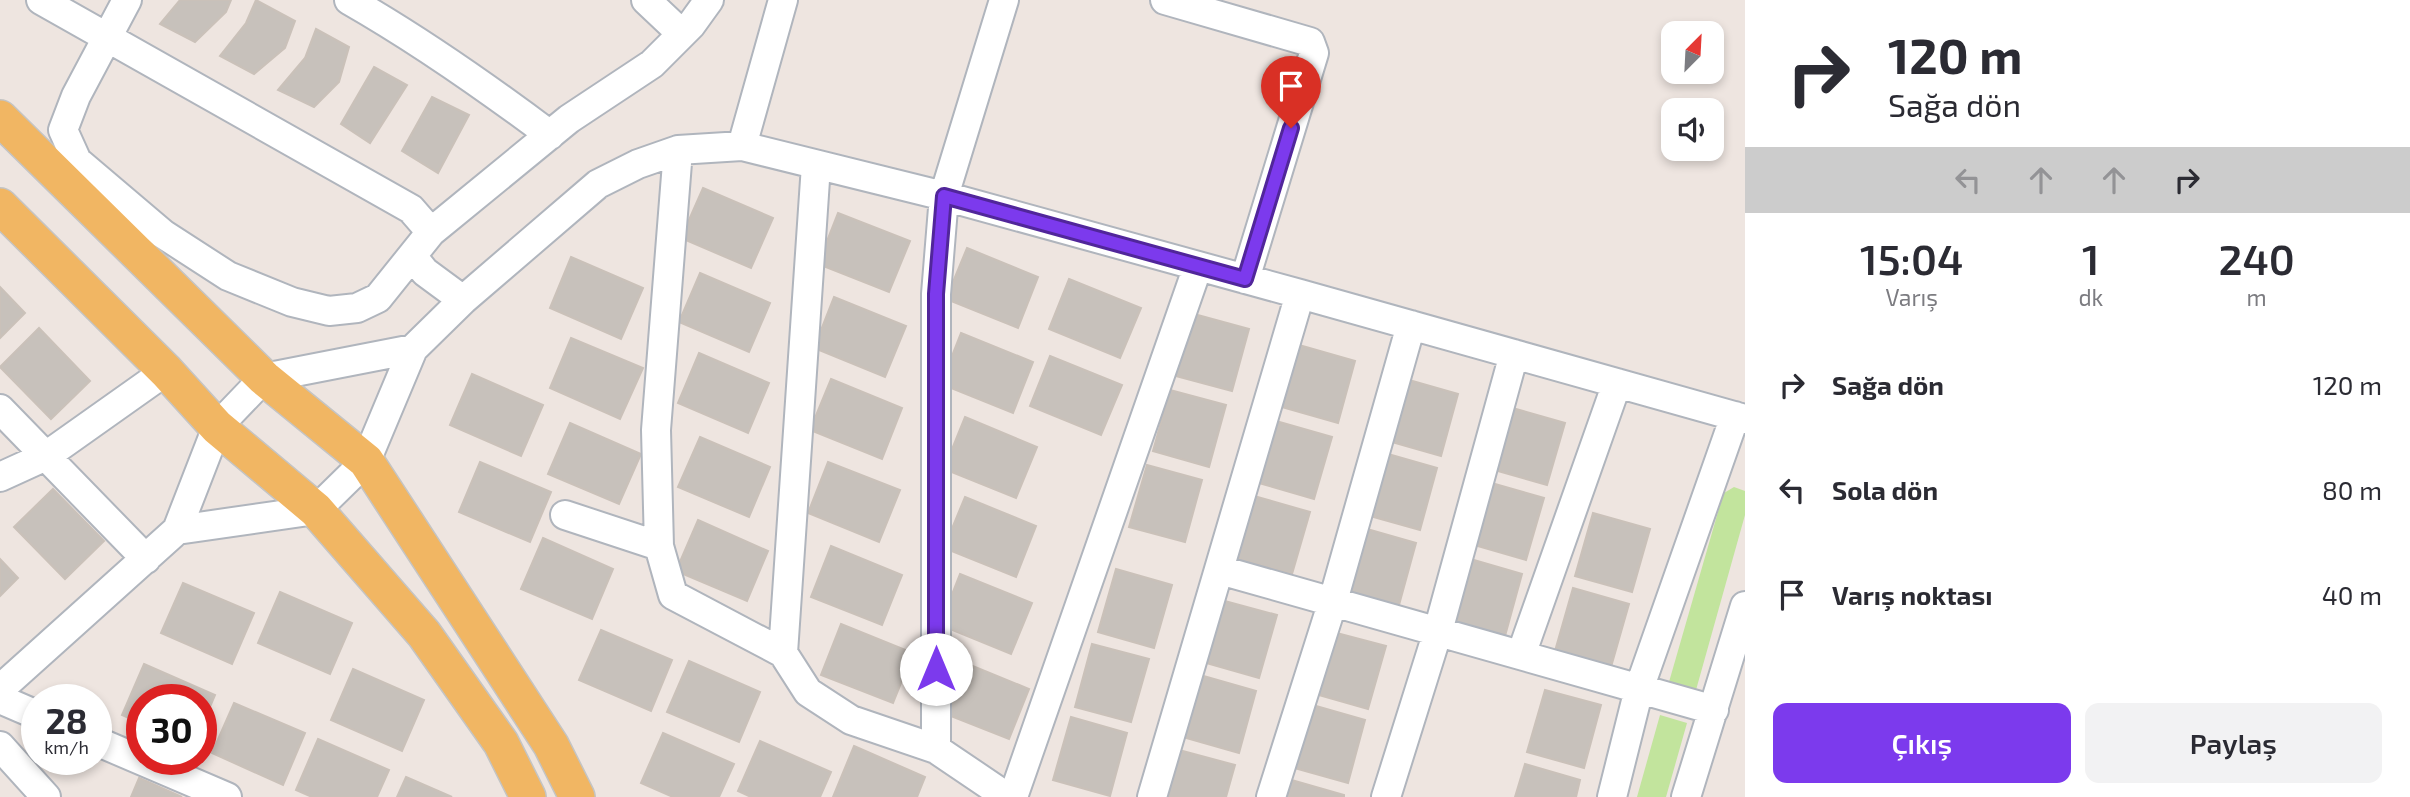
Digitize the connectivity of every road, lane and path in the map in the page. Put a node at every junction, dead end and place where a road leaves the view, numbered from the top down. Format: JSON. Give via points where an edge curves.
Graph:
{"nodes":[{"id":1,"x":41,"y":0,"type":"edge"},
{"id":2,"x":127,"y":0,"type":"edge"},
{"id":3,"x":349,"y":0,"type":"edge"},
{"id":4,"x":646,"y":0,"type":"edge"},
{"id":5,"x":709,"y":0,"type":"edge"},
{"id":6,"x":783,"y":0,"type":"edge"},
{"id":7,"x":1004,"y":0,"type":"edge"},
{"id":8,"x":1165,"y":0,"type":"edge"},
{"id":9,"x":682,"y":34,"type":"junction"},
{"id":10,"x":107,"y":36,"type":"junction"},
{"id":11,"x":0,"y":118,"type":"edge"},
{"id":12,"x":550,"y":135,"type":"junction"},
{"id":13,"x":742,"y":146,"type":"junction"},
{"id":14,"x":678,"y":150,"type":"junction"},
{"id":15,"x":816,"y":165,"type":"junction"},
{"id":16,"x":944,"y":196,"type":"junction"},
{"id":17,"x":0,"y":206,"type":"edge"},
{"id":18,"x":431,"y":232,"type":"junction"},
{"id":19,"x":412,"y":256,"type":"junction"},
{"id":20,"x":1198,"y":266,"type":"junction"},
{"id":21,"x":1245,"y":279,"type":"junction"},
{"id":22,"x":1300,"y":294,"type":"junction"},
{"id":23,"x":463,"y":300,"type":"junction"},
{"id":24,"x":1411,"y":326,"type":"junction"},
{"id":25,"x":413,"y":349,"type":"junction"},
{"id":26,"x":1514,"y":354,"type":"junction"},
{"id":27,"x":166,"y":371,"type":"junction"},
{"id":28,"x":264,"y":378,"type":"junction"},
{"id":29,"x":1617,"y":383,"type":"junction"},
{"id":30,"x":0,"y":409,"type":"edge"},
{"id":31,"x":1740,"y":418,"type":"edge"},
{"id":32,"x":217,"y":427,"type":"junction"},
{"id":33,"x":46,"y":456,"type":"junction"},
{"id":34,"x":366,"y":461,"type":"junction"},
{"id":35,"x":0,"y":477,"type":"edge"},
{"id":36,"x":316,"y":510,"type":"junction"},
{"id":37,"x":565,"y":515,"type":"dead end"},
{"id":38,"x":177,"y":530,"type":"junction"},
{"id":39,"x":659,"y":546,"type":"junction"},
{"id":40,"x":146,"y":559,"type":"junction"},
{"id":41,"x":1220,"y":570,"type":"junction"},
{"id":42,"x":1333,"y":601,"type":"junction"},
{"id":43,"x":1745,"y":606,"type":"edge"},
{"id":44,"x":1438,"y":631,"type":"junction"},
{"id":45,"x":783,"y":653,"type":"junction"},
{"id":46,"x":1521,"y":655,"type":"junction"},
{"id":47,"x":0,"y":689,"type":"edge"},
{"id":48,"x":1639,"y":689,"type":"junction"},
{"id":49,"x":0,"y":699,"type":"edge"},
{"id":50,"x":21,"y":708,"type":"edge"},
{"id":51,"x":1714,"y":710,"type":"junction"},
{"id":52,"x":0,"y":746,"type":"edge"},
{"id":53,"x":112,"y":748,"type":"edge"},
{"id":54,"x":936,"y":749,"type":"junction"},
{"id":55,"x":46,"y":797,"type":"edge"},
{"id":56,"x":227,"y":797,"type":"edge"},
{"id":57,"x":528,"y":797,"type":"edge"},
{"id":58,"x":576,"y":797,"type":"edge"},
{"id":59,"x":1007,"y":797,"type":"edge"},
{"id":60,"x":1013,"y":797,"type":"edge"},
{"id":61,"x":1152,"y":797,"type":"edge"},
{"id":62,"x":1270,"y":797,"type":"edge"},
{"id":63,"x":1386,"y":797,"type":"edge"},
{"id":64,"x":1612,"y":797,"type":"edge"},
{"id":65,"x":1686,"y":797,"type":"edge"}],
"edges":[{"from":1,"to":10,"type":"street"},
{"from":2,"to":10,"type":"street"},
{"from":3,"to":12,"type":"street"},
{"from":4,"to":9,"type":"street"},
{"from":5,"to":9,"type":"street"},
{"from":6,"to":13,"type":"street"},
{"from":7,"to":16,"type":"street"},
{"from":8,"to":21,"type":"street","via":[[1310,42],[1314,53]]},
{"from":9,"to":12,"type":"street","via":[[652,64]]},
{"from":10,"to":18,"type":"street","via":[[411,209]]},
{"from":10,"to":19,"type":"street","via":[[63,130],[77,161],[163,234],[228,276],[292,302],[329,311],[357,308],[378,298]]},
{"from":11,"to":28,"type":"main road"},
{"from":12,"to":18,"type":"street"},
{"from":13,"to":14,"type":"street"},
{"from":13,"to":15,"type":"street"},
{"from":14,"to":23,"type":"street","via":[[598,184]]},
{"from":14,"to":39,"type":"street","via":[[656,430]]},
{"from":15,"to":16,"type":"street"},
{"from":15,"to":45,"type":"street"},
{"from":16,"to":20,"type":"street"},
{"from":16,"to":54,"type":"street","via":[[936,294]]},
{"from":17,"to":27,"type":"main road"},
{"from":18,"to":19,"type":"street"},
{"from":19,"to":23,"type":"street","via":[[425,272]]},
{"from":20,"to":21,"type":"street"},
{"from":20,"to":60,"type":"street"},
{"from":21,"to":22,"type":"street"},
{"from":22,"to":24,"type":"street"},
{"from":22,"to":41,"type":"street"},
{"from":23,"to":25,"type":"street"},
{"from":24,"to":26,"type":"street"},
{"from":24,"to":42,"type":"street"},
{"from":25,"to":28,"type":"street"},
{"from":25,"to":34,"type":"street"},
{"from":26,"to":29,"type":"street"},
{"from":26,"to":44,"type":"street"},
{"from":27,"to":32,"type":"main road"},
{"from":27,"to":33,"type":"street"},
{"from":28,"to":32,"type":"street"},
{"from":28,"to":34,"type":"main road"},
{"from":29,"to":31,"type":"street"},
{"from":29,"to":46,"type":"street"},
{"from":30,"to":33,"type":"street"},
{"from":31,"to":48,"type":"street"},
{"from":32,"to":36,"type":"main road"},
{"from":32,"to":38,"type":"street"},
{"from":33,"to":35,"type":"street"},
{"from":33,"to":40,"type":"street"},
{"from":34,"to":36,"type":"street"},
{"from":34,"to":58,"type":"main road","via":[[551,745]]},
{"from":36,"to":38,"type":"street"},
{"from":36,"to":57,"type":"main road","via":[[424,634],[501,743]]},
{"from":37,"to":39,"type":"street"},
{"from":38,"to":40,"type":"street"},
{"from":39,"to":45,"type":"street","via":[[673,595]]},
{"from":40,"to":47,"type":"street"},
{"from":41,"to":42,"type":"street"},
{"from":41,"to":61,"type":"street"},
{"from":42,"to":44,"type":"street"},
{"from":42,"to":62,"type":"street"},
{"from":43,"to":51,"type":"street"},
{"from":44,"to":46,"type":"street"},
{"from":44,"to":63,"type":"street"},
{"from":45,"to":54,"type":"street","via":[[808,692],[851,720]]},
{"from":46,"to":48,"type":"street"},
{"from":48,"to":51,"type":"street"},
{"from":48,"to":64,"type":"street"},
{"from":49,"to":50,"type":"street"},
{"from":51,"to":65,"type":"street"},
{"from":52,"to":55,"type":"street"},
{"from":53,"to":56,"type":"street"},
{"from":54,"to":59,"type":"street"}]}
